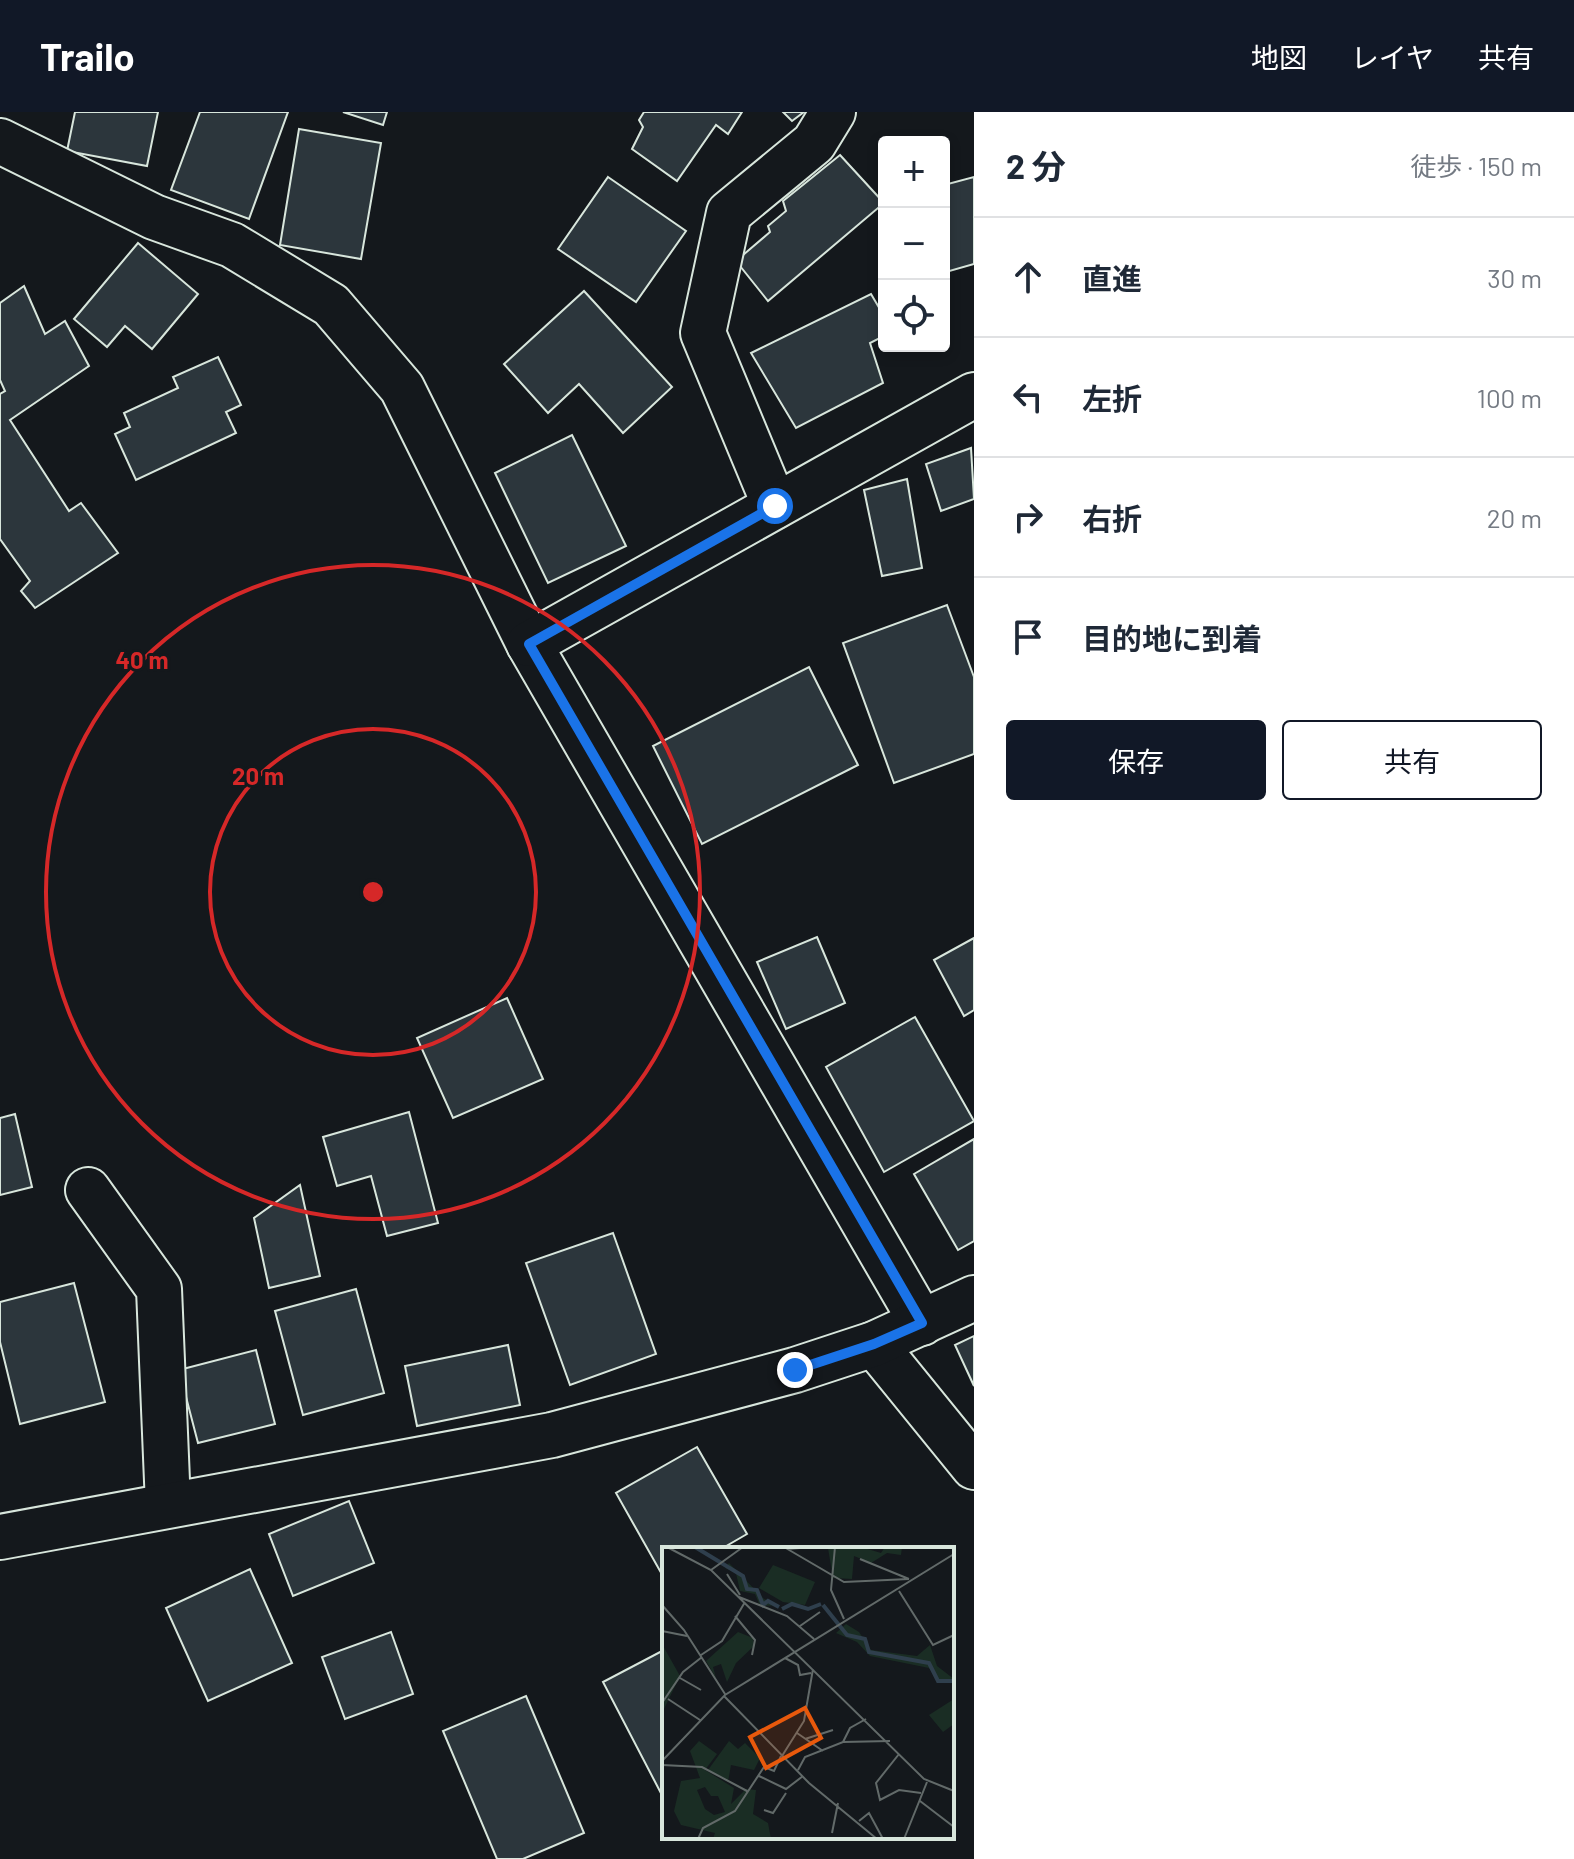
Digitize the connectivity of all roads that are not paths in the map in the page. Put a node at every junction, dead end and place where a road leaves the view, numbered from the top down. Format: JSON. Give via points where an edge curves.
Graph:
{"nodes":[{"id":1,"x":833,"y":112,"type":"edge"},
{"id":2,"x":0,"y":141,"type":"edge"},
{"id":3,"x":974,"y":395,"type":"edge"},
{"id":4,"x":775,"y":506,"type":"junction"},
{"id":5,"x":529,"y":644,"type":"junction"},
{"id":6,"x":88,"y":1190,"type":"dead end"},
{"id":7,"x":974,"y":1298,"type":"edge"},
{"id":8,"x":922,"y":1323,"type":"junction"},
{"id":9,"x":874,"y":1344,"type":"junction"},
{"id":10,"x":974,"y":1467,"type":"edge"},
{"id":11,"x":168,"y":1505,"type":"junction"},
{"id":12,"x":0,"y":1537,"type":"edge"}],
"edges":[{"from":1,"to":4,"type":"street","via":[[814,143],[729,213],[703,333]]},
{"from":2,"to":5,"type":"street","via":[[154,217],[232,245],[331,305],[402,388]]},
{"from":3,"to":4,"type":"street"},
{"from":4,"to":5,"type":"street"},
{"from":5,"to":8,"type":"street"},
{"from":6,"to":11,"type":"street","via":[[159,1289]]},
{"from":7,"to":8,"type":"street"},
{"from":8,"to":9,"type":"street"},
{"from":9,"to":10,"type":"street"},
{"from":9,"to":11,"type":"street","via":[[552,1435]]},
{"from":11,"to":12,"type":"street"}]}
